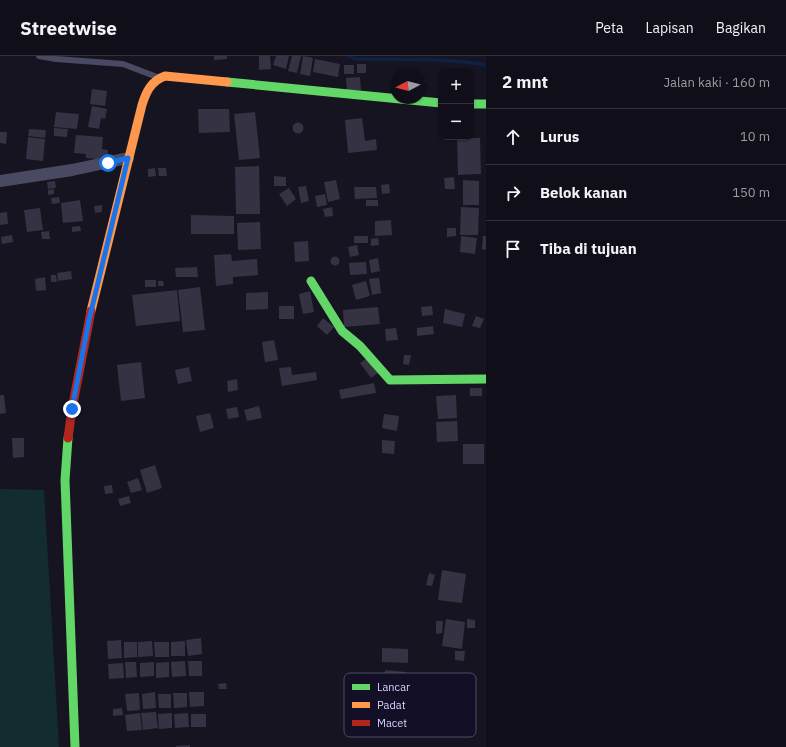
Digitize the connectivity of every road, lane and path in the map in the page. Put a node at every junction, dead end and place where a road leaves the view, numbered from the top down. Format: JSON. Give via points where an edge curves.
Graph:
{"nodes":[{"id":1,"x":39,"y":56,"type":"edge"},
{"id":2,"x":160,"y":78,"type":"junction"},
{"id":3,"x":438,"y":103,"type":"edge"},
{"id":4,"x":474,"y":104,"type":"edge"},
{"id":5,"x":486,"y":104,"type":"edge"},
{"id":6,"x":128,"y":158,"type":"junction"},
{"id":7,"x":0,"y":181,"type":"edge"},
{"id":8,"x":311,"y":281,"type":"dead end"},
{"id":9,"x":486,"y":379,"type":"edge"},
{"id":10,"x":75,"y":747,"type":"edge"}],
"edges":[{"from":1,"to":2,"type":"lane","via":[[123,64]]},
{"from":2,"to":3,"type":"street","via":[[165,76]]},
{"from":2,"to":6,"type":"street","via":[[151,85],[146,94]]},
{"from":4,"to":5,"type":"street"},
{"from":6,"to":7,"type":"street"},
{"from":6,"to":10,"type":"street","via":[[89,320],[67,446],[65,480]]},
{"from":8,"to":9,"type":"street","via":[[342,331],[360,346],[390,380]]}]}
